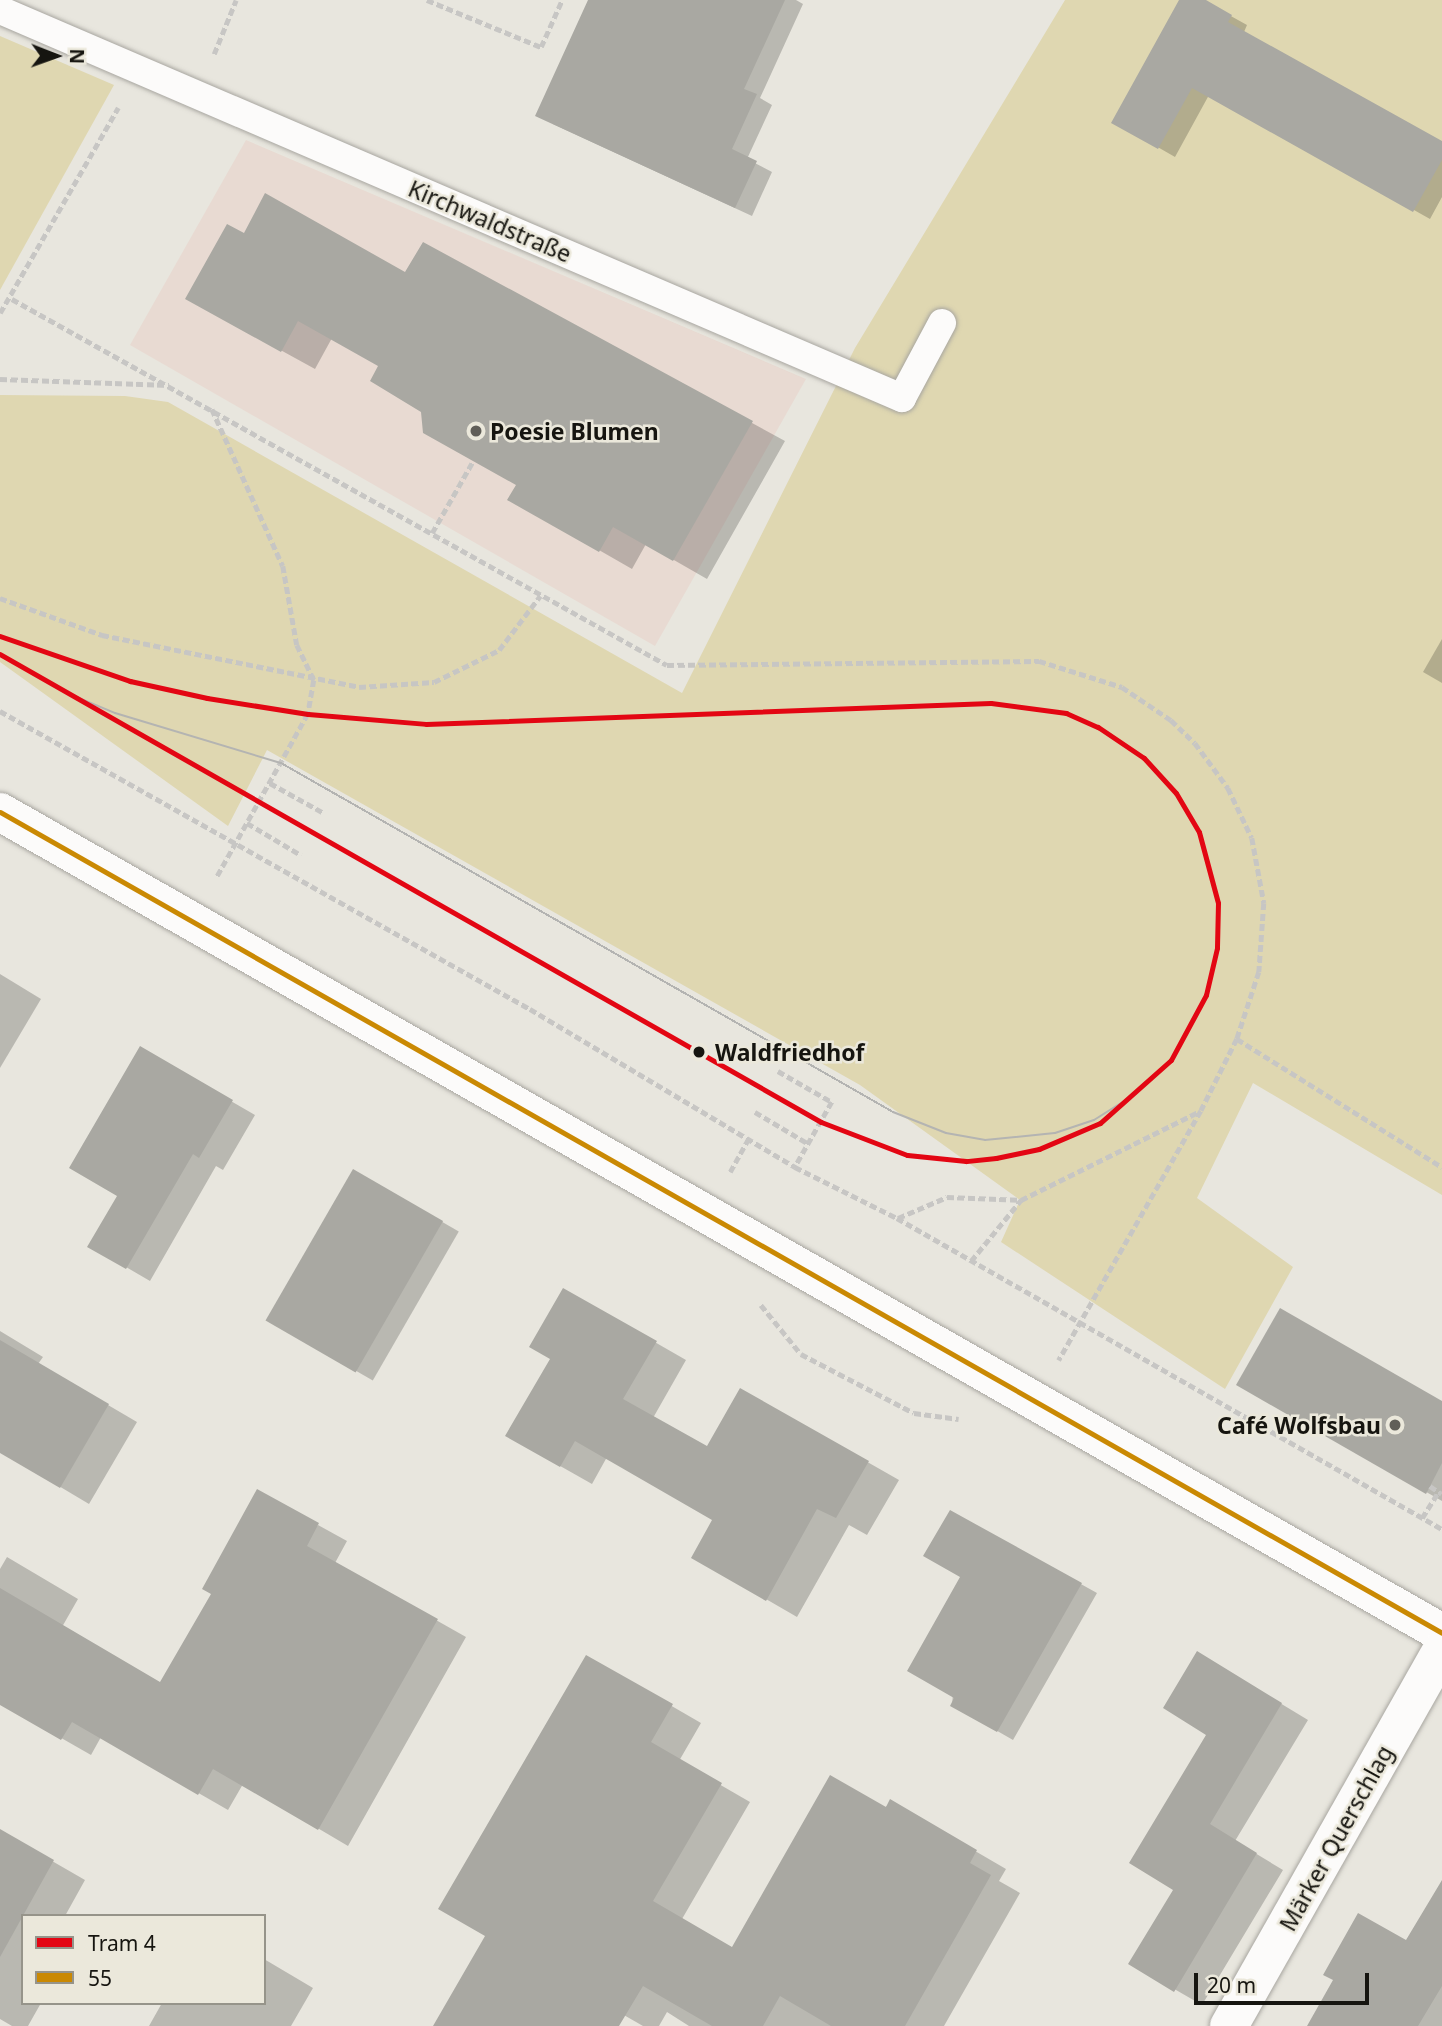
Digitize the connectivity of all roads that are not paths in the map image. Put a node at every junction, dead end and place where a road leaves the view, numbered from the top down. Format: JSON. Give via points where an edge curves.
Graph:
{"nodes":[{"id":1,"x":0,"y":10,"type":"edge"},
{"id":2,"x":942,"y":323,"type":"dead end"},
{"id":3,"x":0,"y":812,"type":"edge"},
{"id":4,"x":1442,"y":1633,"type":"edge"},
{"id":5,"x":1442,"y":1650,"type":"edge"},
{"id":6,"x":1229,"y":2026,"type":"edge"}],
"edges":[{"from":1,"to":2,"type":"lane","name":"Kirchwaldstraße","via":[[902,398]]},
{"from":3,"to":4,"type":"street"},
{"from":5,"to":6,"type":"street","name":"Märker Querschlag"}]}
